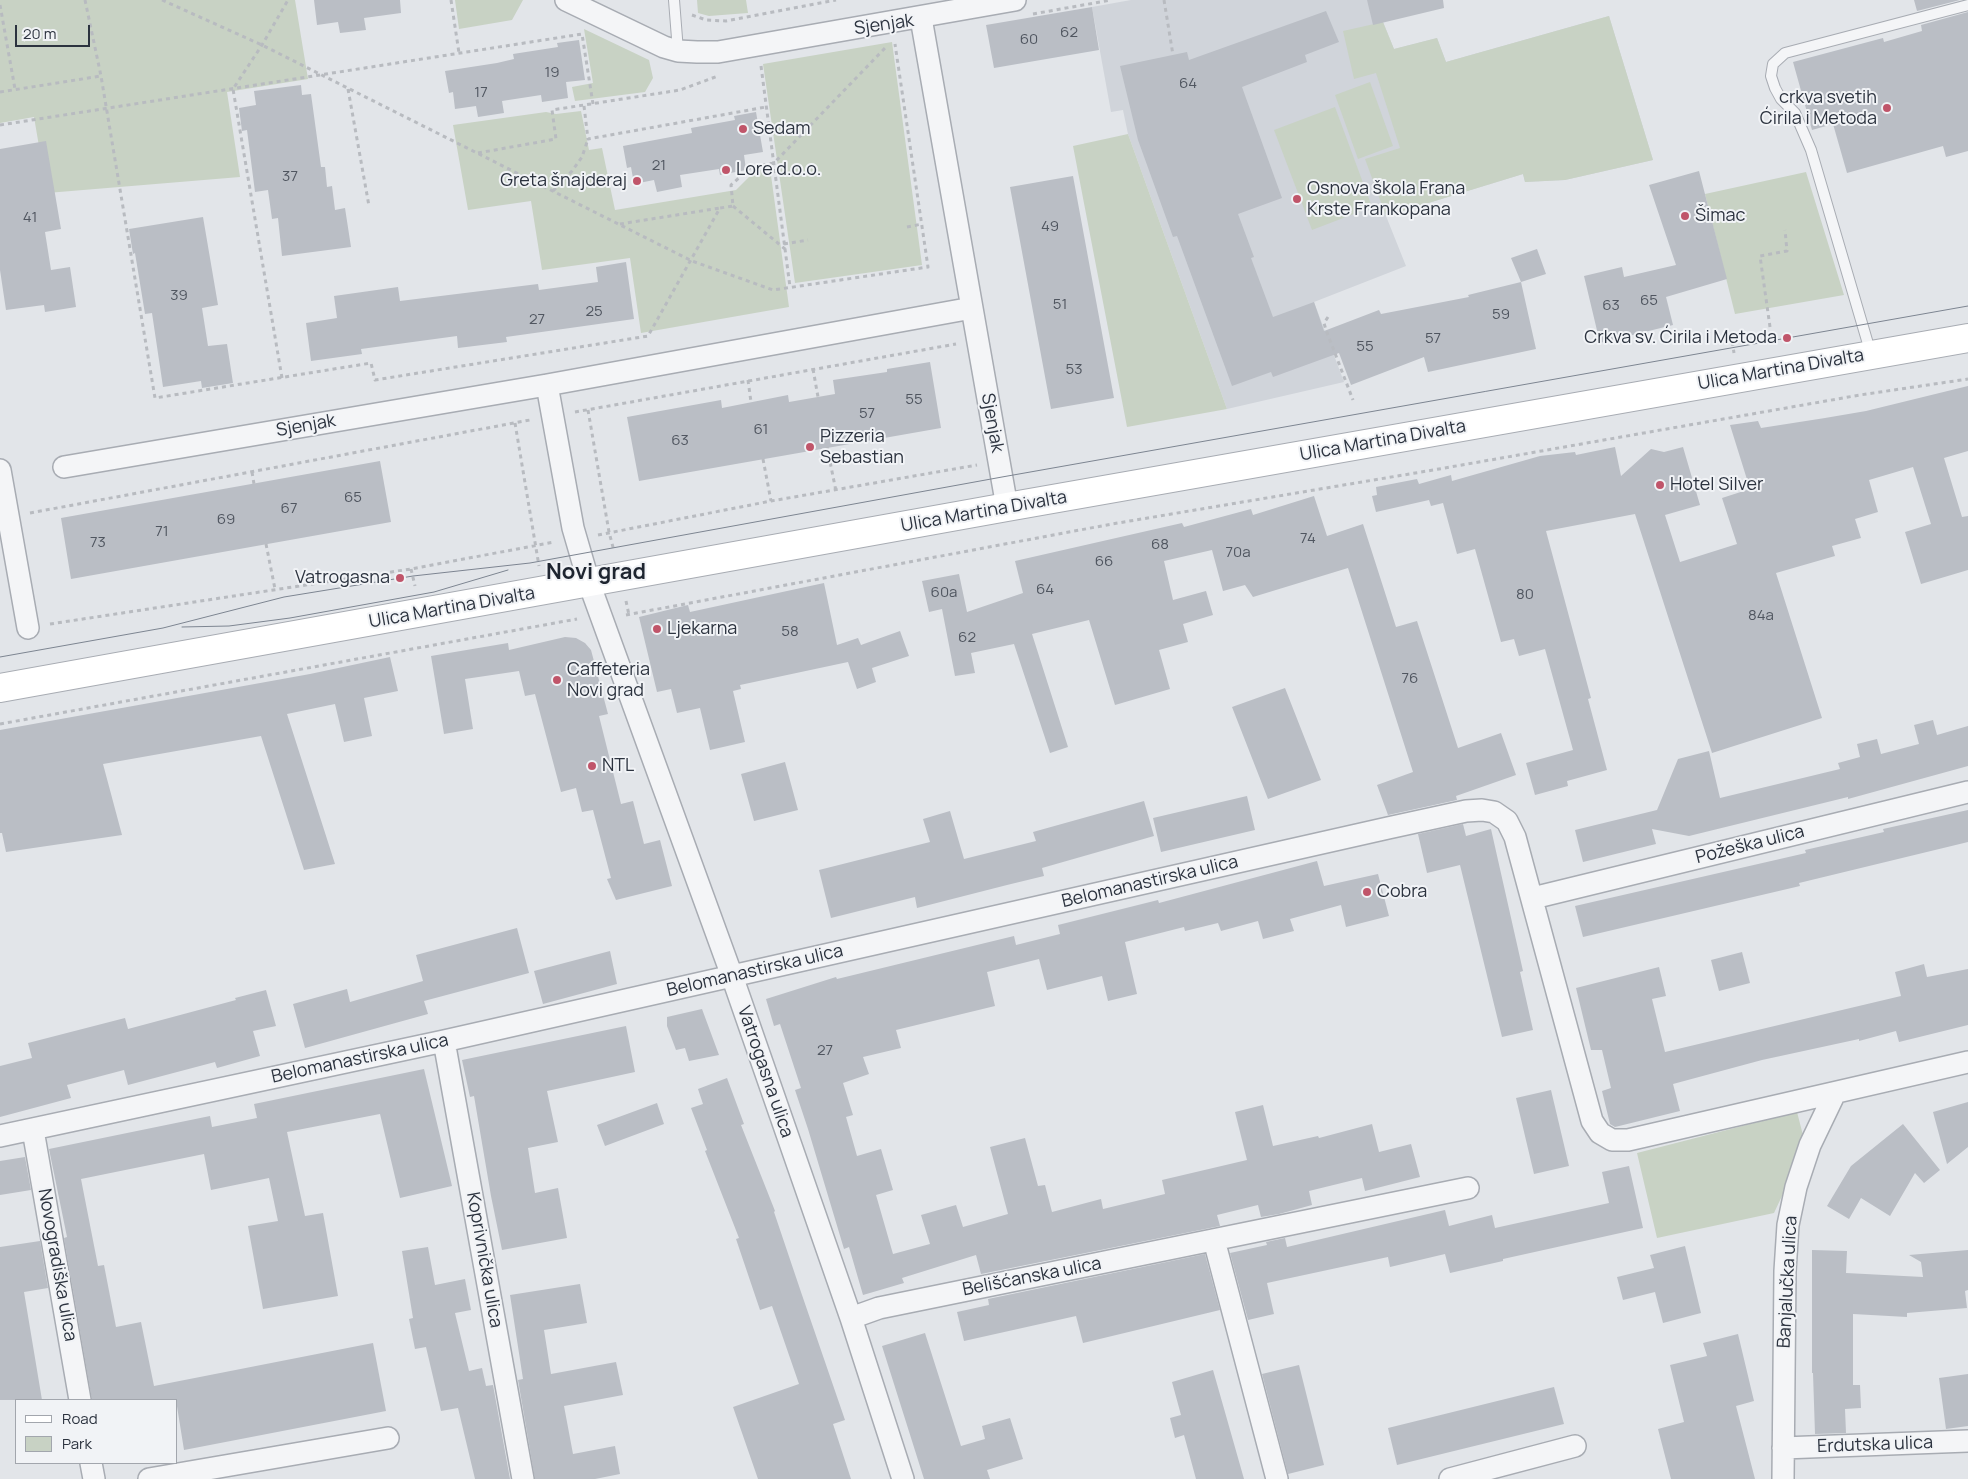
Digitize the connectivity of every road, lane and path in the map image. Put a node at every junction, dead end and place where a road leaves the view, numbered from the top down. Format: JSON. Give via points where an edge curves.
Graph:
{"nodes":[{"id":1,"x":85,"y":0,"type":"edge"},
{"id":2,"x":162,"y":0,"type":"edge"},
{"id":3,"x":288,"y":0,"type":"edge"},
{"id":4,"x":451,"y":0,"type":"edge"},
{"id":5,"x":566,"y":0,"type":"edge"},
{"id":6,"x":835,"y":0,"type":"edge"},
{"id":7,"x":1111,"y":0,"type":"edge"},
{"id":8,"x":1164,"y":0,"type":"edge"},
{"id":9,"x":674,"y":4,"type":"edge"},
{"id":10,"x":0,"y":5,"type":"edge"},
{"id":11,"x":1968,"y":5,"type":"edge"},
{"id":12,"x":1021,"y":7,"type":"edge"},
{"id":13,"x":921,"y":18,"type":"junction"},
{"id":14,"x":262,"y":45,"type":"junction"},
{"id":15,"x":678,"y":51,"type":"junction"},
{"id":16,"x":459,"y":53,"type":"junction"},
{"id":17,"x":1173,"y":55,"type":"dead end"},
{"id":18,"x":760,"y":61,"type":"dead end"},
{"id":19,"x":724,"y":74,"type":"dead end"},
{"id":20,"x":321,"y":75,"type":"junction"},
{"id":21,"x":101,"y":76,"type":"junction"},
{"id":22,"x":15,"y":89,"type":"junction"},
{"id":23,"x":233,"y":89,"type":"junction"},
{"id":24,"x":348,"y":89,"type":"junction"},
{"id":25,"x":0,"y":92,"type":"edge"},
{"id":26,"x":593,"y":104,"type":"junction"},
{"id":27,"x":584,"y":106,"type":"junction"},
{"id":28,"x":766,"y":107,"type":"junction"},
{"id":29,"x":106,"y":109,"type":"junction"},
{"id":30,"x":0,"y":125,"type":"edge"},
{"id":31,"x":588,"y":139,"type":"junction"},
{"id":32,"x":477,"y":153,"type":"junction"},
{"id":33,"x":774,"y":163,"type":"junction"},
{"id":34,"x":553,"y":191,"type":"junction"},
{"id":35,"x":369,"y":206,"type":"dead end"},
{"id":36,"x":733,"y":206,"type":"junction"},
{"id":37,"x":720,"y":208,"type":"junction"},
{"id":38,"x":620,"y":224,"type":"junction"},
{"id":39,"x":922,"y":224,"type":"junction"},
{"id":40,"x":907,"y":227,"type":"dead end"},
{"id":41,"x":1785,"y":230,"type":"dead end"},
{"id":42,"x":808,"y":240,"type":"dead end"},
{"id":43,"x":784,"y":244,"type":"junction"},
{"id":44,"x":785,"y":249,"type":"junction"},
{"id":45,"x":692,"y":261,"type":"junction"},
{"id":46,"x":790,"y":287,"type":"junction"},
{"id":47,"x":972,"y":308,"type":"junction"},
{"id":48,"x":1328,"y":317,"type":"dead end"},
{"id":49,"x":1770,"y":327,"type":"dead end"},
{"id":50,"x":1731,"y":334,"type":"dead end"},
{"id":51,"x":1968,"y":338,"type":"edge"},
{"id":52,"x":1871,"y":354,"type":"junction"},
{"id":53,"x":1735,"y":355,"type":"dead end"},
{"id":54,"x":812,"y":369,"type":"dead end"},
{"id":55,"x":282,"y":378,"type":"junction"},
{"id":56,"x":1968,"y":379,"type":"edge"},
{"id":57,"x":748,"y":380,"type":"dead end"},
{"id":58,"x":547,"y":385,"type":"junction"},
{"id":59,"x":818,"y":397,"type":"dead end"},
{"id":60,"x":1352,"y":400,"type":"dead end"},
{"id":61,"x":751,"y":402,"type":"dead end"},
{"id":62,"x":588,"y":410,"type":"dead end"},
{"id":63,"x":515,"y":423,"type":"dead end"},
{"id":64,"x":827,"y":446,"type":"dead end"},
{"id":65,"x":763,"y":459,"type":"dead end"},
{"id":66,"x":985,"y":464,"type":"dead end"},
{"id":67,"x":64,"y":467,"type":"dead end"},
{"id":68,"x":0,"y":470,"type":"edge"},
{"id":69,"x":252,"y":472,"type":"dead end"},
{"id":70,"x":254,"y":484,"type":"dead end"},
{"id":71,"x":836,"y":491,"type":"junction"},
{"id":72,"x":771,"y":501,"type":"junction"},
{"id":73,"x":1007,"y":507,"type":"junction"},
{"id":74,"x":609,"y":532,"type":"junction"},
{"id":75,"x":576,"y":539,"type":"junction"},
{"id":76,"x":266,"y":544,"type":"dead end"},
{"id":77,"x":536,"y":546,"type":"junction"},
{"id":78,"x":411,"y":569,"type":"junction"},
{"id":79,"x":621,"y":577,"type":"junction"},
{"id":80,"x":589,"y":583,"type":"junction"},
{"id":81,"x":415,"y":586,"type":"dead end"},
{"id":82,"x":275,"y":589,"type":"junction"},
{"id":83,"x":544,"y":591,"type":"junction"},
{"id":84,"x":601,"y":615,"type":"junction"},
{"id":85,"x":629,"y":615,"type":"junction"},
{"id":86,"x":550,"y":624,"type":"junction"},
{"id":87,"x":28,"y":628,"type":"joint"},
{"id":88,"x":0,"y":688,"type":"edge"},
{"id":89,"x":0,"y":724,"type":"edge"},
{"id":90,"x":1968,"y":792,"type":"edge"},
{"id":91,"x":1532,"y":898,"type":"junction"},
{"id":92,"x":732,"y":976,"type":"junction"},
{"id":93,"x":444,"y":1041,"type":"junction"},
{"id":94,"x":1968,"y":1062,"type":"edge"},
{"id":95,"x":1835,"y":1093,"type":"junction"},
{"id":96,"x":32,"y":1130,"type":"junction"},
{"id":97,"x":0,"y":1136,"type":"edge"},
{"id":98,"x":1468,"y":1188,"type":"dead end"},
{"id":99,"x":1214,"y":1240,"type":"junction"},
{"id":100,"x":850,"y":1318,"type":"junction"},
{"id":101,"x":80,"y":1399,"type":"edge"},
{"id":102,"x":388,"y":1438,"type":"dead end"},
{"id":103,"x":1968,"y":1441,"type":"edge"},
{"id":104,"x":1575,"y":1446,"type":"dead end"},
{"id":105,"x":1783,"y":1448,"type":"junction"},
{"id":106,"x":92,"y":1464,"type":"edge"},
{"id":107,"x":94,"y":1479,"type":"edge"},
{"id":108,"x":150,"y":1479,"type":"edge"},
{"id":109,"x":523,"y":1479,"type":"edge"},
{"id":110,"x":903,"y":1479,"type":"edge"},
{"id":111,"x":1277,"y":1479,"type":"edge"},
{"id":112,"x":1450,"y":1479,"type":"edge"},
{"id":113,"x":1783,"y":1479,"type":"edge"}],
"edges":[{"from":1,"to":21,"type":"path"},
{"from":2,"to":14,"type":"path"},
{"from":3,"to":14,"type":"path"},
{"from":4,"to":16,"type":"path"},
{"from":5,"to":15,"type":"street","name":"Sjenjak","via":[[650,41]]},
{"from":6,"to":9,"type":"path","via":[[726,21],[706,20]]},
{"from":7,"to":12,"type":"path"},
{"from":8,"to":17,"type":"path"},
{"from":9,"to":15,"type":"lane"},
{"from":10,"to":22,"type":"path"},
{"from":11,"to":52,"type":"lane","via":[[1785,53],[1773,64],[1774,88],[1795,113],[1811,150]]},
{"from":12,"to":13,"type":"street"},
{"from":13,"to":15,"type":"street","name":"Sjenjak","via":[[718,52]]},
{"from":13,"to":47,"type":"street","name":"Sjenjak"},
{"from":14,"to":20,"type":"path"},
{"from":14,"to":23,"type":"path"},
{"from":16,"to":20,"type":"path"},
{"from":16,"to":26,"type":"path","via":[[582,34]]},
{"from":18,"to":28,"type":"path"},
{"from":19,"to":26,"type":"path","via":[[680,90]]},
{"from":20,"to":23,"type":"path"},
{"from":20,"to":24,"type":"path"},
{"from":21,"to":22,"type":"path"},
{"from":21,"to":29,"type":"path"},
{"from":22,"to":25,"type":"path"},
{"from":23,"to":29,"type":"path"},
{"from":23,"to":55,"type":"path"},
{"from":24,"to":32,"type":"path"},
{"from":24,"to":35,"type":"path"},
{"from":26,"to":27,"type":"path"},
{"from":27,"to":31,"type":"path"},
{"from":27,"to":32,"type":"path","via":[[552,110],[556,139]]},
{"from":28,"to":31,"type":"path"},
{"from":28,"to":33,"type":"path"},
{"from":29,"to":30,"type":"path"},
{"from":29,"to":55,"type":"path","via":[[155,398]]},
{"from":31,"to":34,"type":"path","via":[[582,157]]},
{"from":32,"to":34,"type":"path"},
{"from":33,"to":36,"type":"path","via":[[751,167],[731,185]]},
{"from":33,"to":39,"type":"path","via":[[894,38]]},
{"from":33,"to":43,"type":"path"},
{"from":34,"to":38,"type":"path"},
{"from":36,"to":37,"type":"path"},
{"from":36,"to":44,"type":"path"},
{"from":37,"to":38,"type":"path"},
{"from":37,"to":45,"type":"path"},
{"from":38,"to":45,"type":"path"},
{"from":39,"to":40,"type":"path"},
{"from":39,"to":46,"type":"path","via":[[928,267]]},
{"from":41,"to":49,"type":"path","via":[[1787,251],[1760,256]]},
{"from":42,"to":43,"type":"path"},
{"from":43,"to":44,"type":"path"},
{"from":44,"to":46,"type":"path"},
{"from":45,"to":46,"type":"path","via":[[773,290]]},
{"from":45,"to":55,"type":"path","via":[[648,336],[375,380],[371,363]]},
{"from":47,"to":58,"type":"street","name":"Sjenjak"},
{"from":47,"to":73,"type":"street","name":"Sjenjak"},
{"from":48,"to":60,"type":"path","via":[[1324,323],[1326,330]]},
{"from":50,"to":53,"type":"path"},
{"from":51,"to":52,"type":"street","name":"Ulica Martina Divalta"},
{"from":52,"to":73,"type":"street","name":"Ulica Martina Divalta"},
{"from":54,"to":59,"type":"path"},
{"from":56,"to":85,"type":"path","via":[[1112,524]]},
{"from":57,"to":61,"type":"path"},
{"from":58,"to":67,"type":"street","name":"Sjenjak"},
{"from":58,"to":75,"type":"street"},
{"from":62,"to":74,"type":"path"},
{"from":63,"to":77,"type":"path"},
{"from":64,"to":71,"type":"path"},
{"from":65,"to":72,"type":"path"},
{"from":66,"to":71,"type":"path"},
{"from":68,"to":87,"type":"street"},
{"from":69,"to":70,"type":"path"},
{"from":71,"to":72,"type":"path"},
{"from":72,"to":74,"type":"path"},
{"from":73,"to":79,"type":"street","name":"Ulica Martina Divalta"},
{"from":74,"to":75,"type":"path"},
{"from":74,"to":79,"type":"path"},
{"from":75,"to":77,"type":"path"},
{"from":75,"to":80,"type":"street"},
{"from":76,"to":82,"type":"path"},
{"from":77,"to":78,"type":"path"},
{"from":77,"to":83,"type":"path"},
{"from":78,"to":81,"type":"path"},
{"from":78,"to":82,"type":"path"},
{"from":79,"to":80,"type":"street","name":"Ulica Martina Divalta"},
{"from":79,"to":85,"type":"path"},
{"from":80,"to":83,"type":"street","name":"Ulica Martina Divalta"},
{"from":80,"to":84,"type":"street","name":"Vatrogasna ulica"},
{"from":82,"to":87,"type":"path"},
{"from":83,"to":86,"type":"path"},
{"from":83,"to":88,"type":"street","name":"Ulica Martina Divalta"},
{"from":84,"to":85,"type":"path"},
{"from":84,"to":86,"type":"path"},
{"from":84,"to":92,"type":"street","name":"Vatrogasna ulica"},
{"from":86,"to":89,"type":"path"},
{"from":90,"to":91,"type":"street","name":"Požeška ulica"},
{"from":91,"to":92,"type":"street","name":"Belomanastirska ulica","via":[[1515,837],[1507,822],[1494,812],[1482,810]]},
{"from":91,"to":95,"type":"street","via":[[1592,1121],[1600,1133],[1612,1140],[1628,1140]]},
{"from":92,"to":93,"type":"street","name":"Belomanastirska ulica"},
{"from":92,"to":100,"type":"street","name":"Vatrogasna ulica"},
{"from":93,"to":96,"type":"street","name":"Belomanastirska ulica"},
{"from":93,"to":109,"type":"street","name":"Koprivnička ulica"},
{"from":94,"to":95,"type":"street"},
{"from":95,"to":105,"type":"street","name":"Banjalučka ulica","via":[[1810,1145],[1788,1225]]},
{"from":96,"to":97,"type":"street","name":"Belomanastirska ulica"},
{"from":96,"to":101,"type":"street","name":"Novogradiška ulica"},
{"from":98,"to":99,"type":"street","name":"Belišćanska ulica"},
{"from":99,"to":100,"type":"street","name":"Belišćanska ulica","via":[[879,1308]]},
{"from":99,"to":111,"type":"street"},
{"from":100,"to":110,"type":"street","name":"Vatrogasna ulica"},
{"from":102,"to":108,"type":"street"},
{"from":103,"to":105,"type":"street","name":"Erdutska ulica"},
{"from":104,"to":112,"type":"street"},
{"from":105,"to":113,"type":"street","name":"Banjalučka ulica"},
{"from":106,"to":107,"type":"street"}]}
